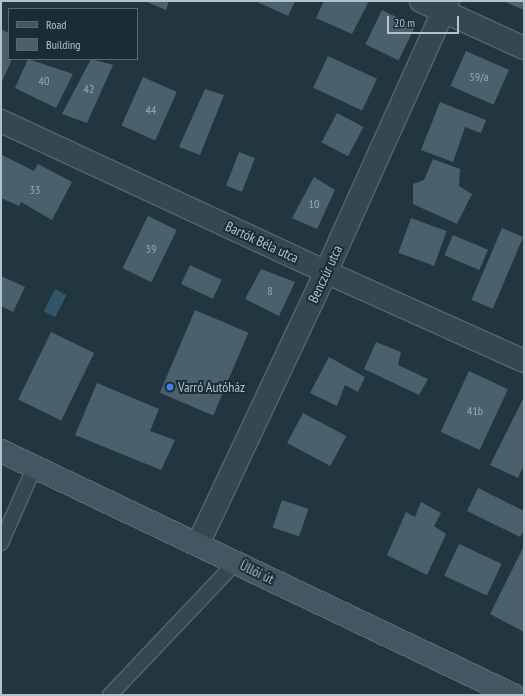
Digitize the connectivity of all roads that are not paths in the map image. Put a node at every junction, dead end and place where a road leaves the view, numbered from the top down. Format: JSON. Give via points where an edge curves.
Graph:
{"nodes":[{"id":1,"x":421,"y":1,"type":"edge"},
{"id":2,"x":446,"y":6,"type":"edge"},
{"id":3,"x":524,"y":48,"type":"edge"},
{"id":4,"x":1,"y":121,"type":"edge"},
{"id":5,"x":326,"y":272,"type":"junction"},
{"id":6,"x":524,"y":361,"type":"edge"},
{"id":7,"x":1,"y":451,"type":"edge"},
{"id":8,"x":35,"y":466,"type":"junction"},
{"id":9,"x":1,"y":543,"type":"edge"},
{"id":10,"x":198,"y":544,"type":"junction"},
{"id":11,"x":236,"y":562,"type":"junction"},
{"id":12,"x":110,"y":695,"type":"edge"},
{"id":13,"x":513,"y":695,"type":"edge"}],
"edges":[{"from":1,"to":2,"type":"street"},
{"from":2,"to":3,"type":"street"},
{"from":2,"to":5,"type":"street","name":"Benczúr utca"},
{"from":4,"to":5,"type":"street","name":"Bartók Béla utca"},
{"from":5,"to":6,"type":"street","name":"Bartók Béla utca"},
{"from":5,"to":10,"type":"street","name":"Benczúr utca"},
{"from":7,"to":8,"type":"main road","name":"Üllői út"},
{"from":8,"to":9,"type":"lane"},
{"from":8,"to":10,"type":"main road","name":"Üllői út"},
{"from":10,"to":11,"type":"main road","name":"Üllői út"},
{"from":11,"to":12,"type":"lane"},
{"from":11,"to":13,"type":"main road","name":"Üllői út"}]}
